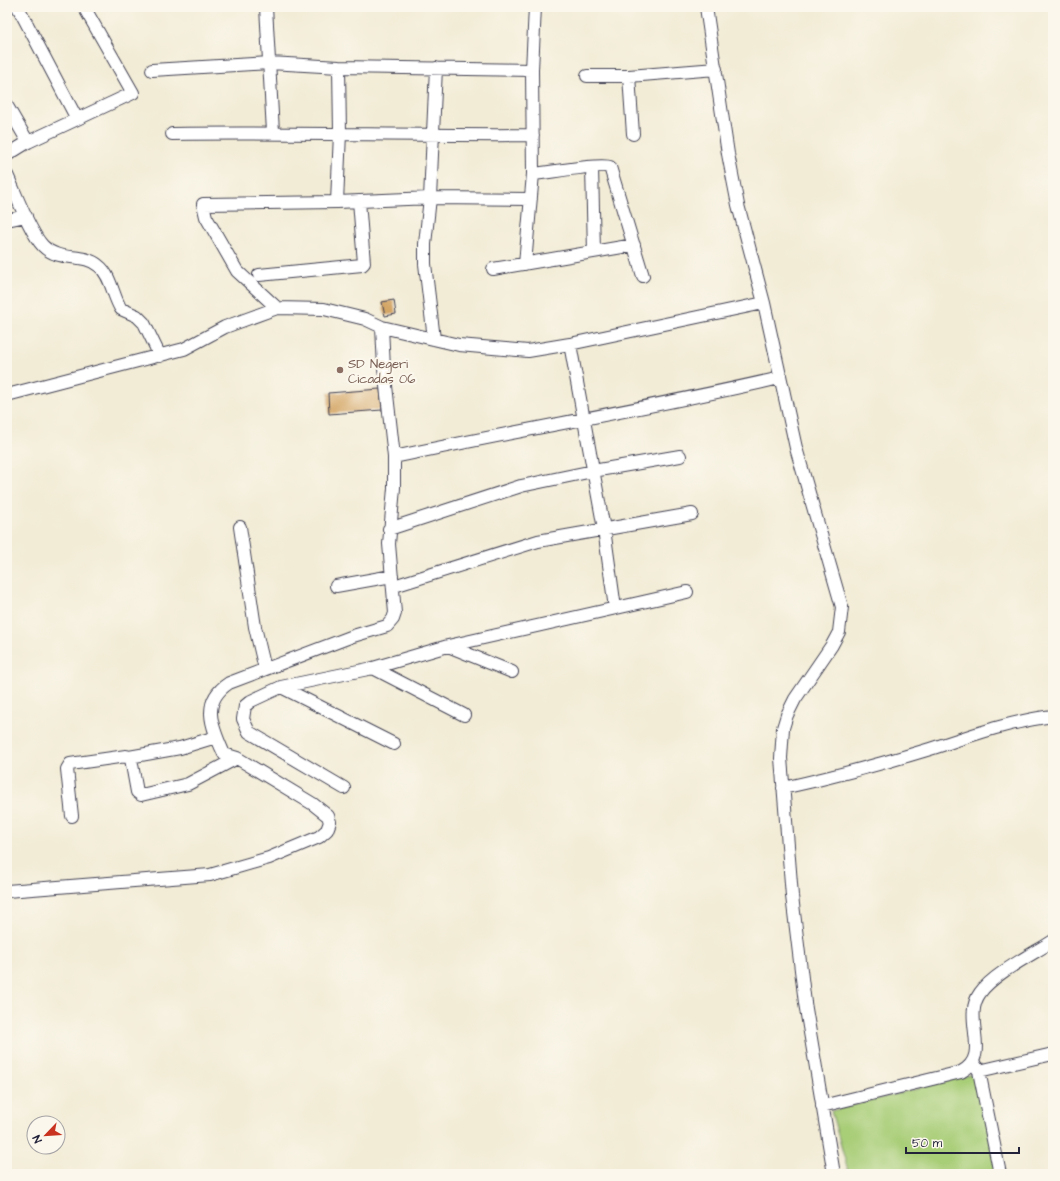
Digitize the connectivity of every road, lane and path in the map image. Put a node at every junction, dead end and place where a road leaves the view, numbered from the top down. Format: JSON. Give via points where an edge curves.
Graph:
{"nodes":[{"id":1,"x":18,"y":7,"type":"edge"},
{"id":2,"x":84,"y":7,"type":"edge"},
{"id":3,"x":266,"y":7,"type":"edge"},
{"id":4,"x":535,"y":7,"type":"edge"},
{"id":5,"x":706,"y":7,"type":"edge"},
{"id":6,"x":270,"y":63,"type":"junction"},
{"id":7,"x":339,"y":67,"type":"junction"},
{"id":8,"x":436,"y":68,"type":"junction"},
{"id":9,"x":716,"y":69,"type":"junction"},
{"id":10,"x":152,"y":70,"type":"dead end"},
{"id":11,"x":532,"y":70,"type":"junction"},
{"id":12,"x":587,"y":76,"type":"dead end"},
{"id":13,"x":629,"y":76,"type":"junction"},
{"id":14,"x":7,"y":106,"type":"edge"},
{"id":15,"x":77,"y":119,"type":"junction"},
{"id":16,"x":273,"y":132,"type":"junction"},
{"id":17,"x":340,"y":133,"type":"junction"},
{"id":18,"x":172,"y":134,"type":"dead end"},
{"id":19,"x":633,"y":134,"type":"dead end"},
{"id":20,"x":533,"y":135,"type":"junction"},
{"id":21,"x":434,"y":136,"type":"junction"},
{"id":22,"x":28,"y":142,"type":"junction"},
{"id":23,"x":7,"y":155,"type":"edge"},
{"id":24,"x":592,"y":167,"type":"junction"},
{"id":25,"x":533,"y":174,"type":"junction"},
{"id":26,"x":7,"y":175,"type":"edge"},
{"id":27,"x":430,"y":198,"type":"junction"},
{"id":28,"x":530,"y":199,"type":"junction"},
{"id":29,"x":359,"y":201,"type":"junction"},
{"id":30,"x":337,"y":202,"type":"junction"},
{"id":31,"x":26,"y":216,"type":"junction"},
{"id":32,"x":7,"y":220,"type":"edge"},
{"id":33,"x":634,"y":245,"type":"junction"},
{"id":34,"x":594,"y":252,"type":"junction"},
{"id":35,"x":525,"y":264,"type":"junction"},
{"id":36,"x":493,"y":269,"type":"dead end"},
{"id":37,"x":259,"y":275,"type":"dead end"},
{"id":38,"x":643,"y":276,"type":"dead end"},
{"id":39,"x":764,"y":303,"type":"junction"},
{"id":40,"x":277,"y":308,"type":"junction"},
{"id":41,"x":382,"y":327,"type":"junction"},
{"id":42,"x":434,"y":338,"type":"junction"},
{"id":43,"x":570,"y":344,"type":"junction"},
{"id":44,"x":160,"y":356,"type":"junction"},
{"id":45,"x":780,"y":378,"type":"junction"},
{"id":46,"x":7,"y":395,"type":"edge"},
{"id":47,"x":583,"y":420,"type":"junction"},
{"id":48,"x":680,"y":456,"type":"dead end"},
{"id":49,"x":394,"y":457,"type":"junction"},
{"id":50,"x":593,"y":471,"type":"junction"},
{"id":51,"x":692,"y":514,"type":"dead end"},
{"id":52,"x":240,"y":527,"type":"dead end"},
{"id":53,"x":390,"y":529,"type":"junction"},
{"id":54,"x":604,"y":529,"type":"junction"},
{"id":55,"x":393,"y":581,"type":"junction"},
{"id":56,"x":336,"y":586,"type":"dead end"},
{"id":57,"x":687,"y":592,"type":"dead end"},
{"id":58,"x":615,"y":608,"type":"junction"},
{"id":59,"x":448,"y":646,"type":"junction"},
{"id":60,"x":373,"y":668,"type":"junction"},
{"id":61,"x":265,"y":669,"type":"junction"},
{"id":62,"x":512,"y":672,"type":"dead end"},
{"id":63,"x":281,"y":687,"type":"junction"},
{"id":64,"x":464,"y":716,"type":"dead end"},
{"id":65,"x":1053,"y":716,"type":"edge"},
{"id":66,"x":216,"y":737,"type":"junction"},
{"id":67,"x":394,"y":744,"type":"dead end"},
{"id":68,"x":129,"y":757,"type":"junction"},
{"id":69,"x":237,"y":758,"type":"junction"},
{"id":70,"x":344,"y":788,"type":"dead end"},
{"id":71,"x":783,"y":788,"type":"junction"},
{"id":72,"x":72,"y":816,"type":"dead end"},
{"id":73,"x":7,"y":891,"type":"edge"},
{"id":74,"x":1053,"y":941,"type":"edge"},
{"id":75,"x":1053,"y":1054,"type":"edge"},
{"id":76,"x":976,"y":1066,"type":"junction"},
{"id":77,"x":822,"y":1106,"type":"junction"},
{"id":78,"x":834,"y":1174,"type":"edge"},
{"id":79,"x":1000,"y":1174,"type":"edge"}],
"edges":[{"from":1,"to":15,"type":"street"},
{"from":2,"to":15,"type":"street","via":[[133,93]]},
{"from":3,"to":6,"type":"street"},
{"from":4,"to":11,"type":"street"},
{"from":5,"to":9,"type":"street"},
{"from":6,"to":7,"type":"street"},
{"from":6,"to":10,"type":"street"},
{"from":6,"to":16,"type":"street"},
{"from":7,"to":8,"type":"street"},
{"from":7,"to":17,"type":"street"},
{"from":8,"to":11,"type":"street"},
{"from":8,"to":21,"type":"street"},
{"from":9,"to":13,"type":"street"},
{"from":9,"to":39,"type":"street","via":[[732,176]]},
{"from":11,"to":20,"type":"street"},
{"from":12,"to":13,"type":"street"},
{"from":13,"to":19,"type":"street"},
{"from":14,"to":22,"type":"street"},
{"from":15,"to":22,"type":"street"},
{"from":16,"to":17,"type":"street"},
{"from":16,"to":18,"type":"street"},
{"from":17,"to":21,"type":"street"},
{"from":17,"to":30,"type":"street"},
{"from":20,"to":21,"type":"street"},
{"from":20,"to":25,"type":"street"},
{"from":21,"to":27,"type":"street"},
{"from":22,"to":23,"type":"street"},
{"from":24,"to":25,"type":"street"},
{"from":24,"to":33,"type":"street","via":[[610,167]]},
{"from":24,"to":34,"type":"street"},
{"from":25,"to":28,"type":"street"},
{"from":26,"to":31,"type":"street"},
{"from":27,"to":28,"type":"street"},
{"from":27,"to":29,"type":"street"},
{"from":27,"to":42,"type":"street","via":[[425,264]]},
{"from":28,"to":35,"type":"street"},
{"from":29,"to":30,"type":"street"},
{"from":29,"to":37,"type":"street","via":[[364,263],[362,265]]},
{"from":30,"to":40,"type":"street","via":[[203,204],[206,216],[237,271]]},
{"from":31,"to":32,"type":"street"},
{"from":31,"to":44,"type":"street","via":[[36,237],[51,253],[87,260],[100,266],[121,309],[137,316],[144,323]]},
{"from":33,"to":34,"type":"street"},
{"from":33,"to":38,"type":"street"},
{"from":34,"to":35,"type":"street"},
{"from":35,"to":36,"type":"street"},
{"from":39,"to":43,"type":"street"},
{"from":39,"to":45,"type":"street"},
{"from":40,"to":41,"type":"street","via":[[324,309],[365,319]]},
{"from":40,"to":44,"type":"street","via":[[225,327],[184,349]]},
{"from":41,"to":42,"type":"street"},
{"from":41,"to":49,"type":"street"},
{"from":42,"to":43,"type":"street","via":[[459,345],[528,351]]},
{"from":43,"to":47,"type":"street"},
{"from":44,"to":46,"type":"street"},
{"from":45,"to":47,"type":"street"},
{"from":45,"to":71,"type":"street","via":[[796,448],[842,607],[839,632],[787,715],[782,743]]},
{"from":47,"to":49,"type":"street","via":[[516,431]]},
{"from":47,"to":50,"type":"street"},
{"from":48,"to":50,"type":"street"},
{"from":49,"to":53,"type":"street"},
{"from":50,"to":53,"type":"street","via":[[521,486]]},
{"from":50,"to":54,"type":"street"},
{"from":51,"to":54,"type":"street"},
{"from":52,"to":61,"type":"street","via":[[255,627]]},
{"from":53,"to":55,"type":"street"},
{"from":54,"to":55,"type":"street","via":[[538,541]]},
{"from":54,"to":58,"type":"street"},
{"from":55,"to":56,"type":"street"},
{"from":55,"to":61,"type":"street","via":[[395,613],[387,626]]},
{"from":57,"to":58,"type":"street"},
{"from":58,"to":59,"type":"street"},
{"from":59,"to":60,"type":"street"},
{"from":59,"to":62,"type":"street"},
{"from":60,"to":63,"type":"street"},
{"from":60,"to":64,"type":"street"},
{"from":61,"to":66,"type":"street","via":[[243,676],[218,690],[212,700],[210,711]]},
{"from":63,"to":67,"type":"street"},
{"from":63,"to":70,"type":"street","via":[[245,706],[245,726],[249,732]]},
{"from":65,"to":71,"type":"street","via":[[1004,726],[833,777]]},
{"from":66,"to":68,"type":"street","via":[[180,748]]},
{"from":66,"to":69,"type":"street","via":[[224,754]]},
{"from":68,"to":69,"type":"street","via":[[137,792],[141,795],[188,784]]},
{"from":68,"to":72,"type":"street","via":[[68,766]]},
{"from":69,"to":73,"type":"street","via":[[323,812],[330,822],[327,830],[319,837],[269,858],[210,875]]},
{"from":71,"to":77,"type":"street","via":[[792,896],[805,1003]]},
{"from":74,"to":76,"type":"street","via":[[992,980],[980,994],[975,1005],[973,1024],[977,1051]]},
{"from":75,"to":76,"type":"street"},
{"from":76,"to":77,"type":"street","via":[[961,1072]]},
{"from":76,"to":79,"type":"street"},
{"from":77,"to":78,"type":"street"}]}
